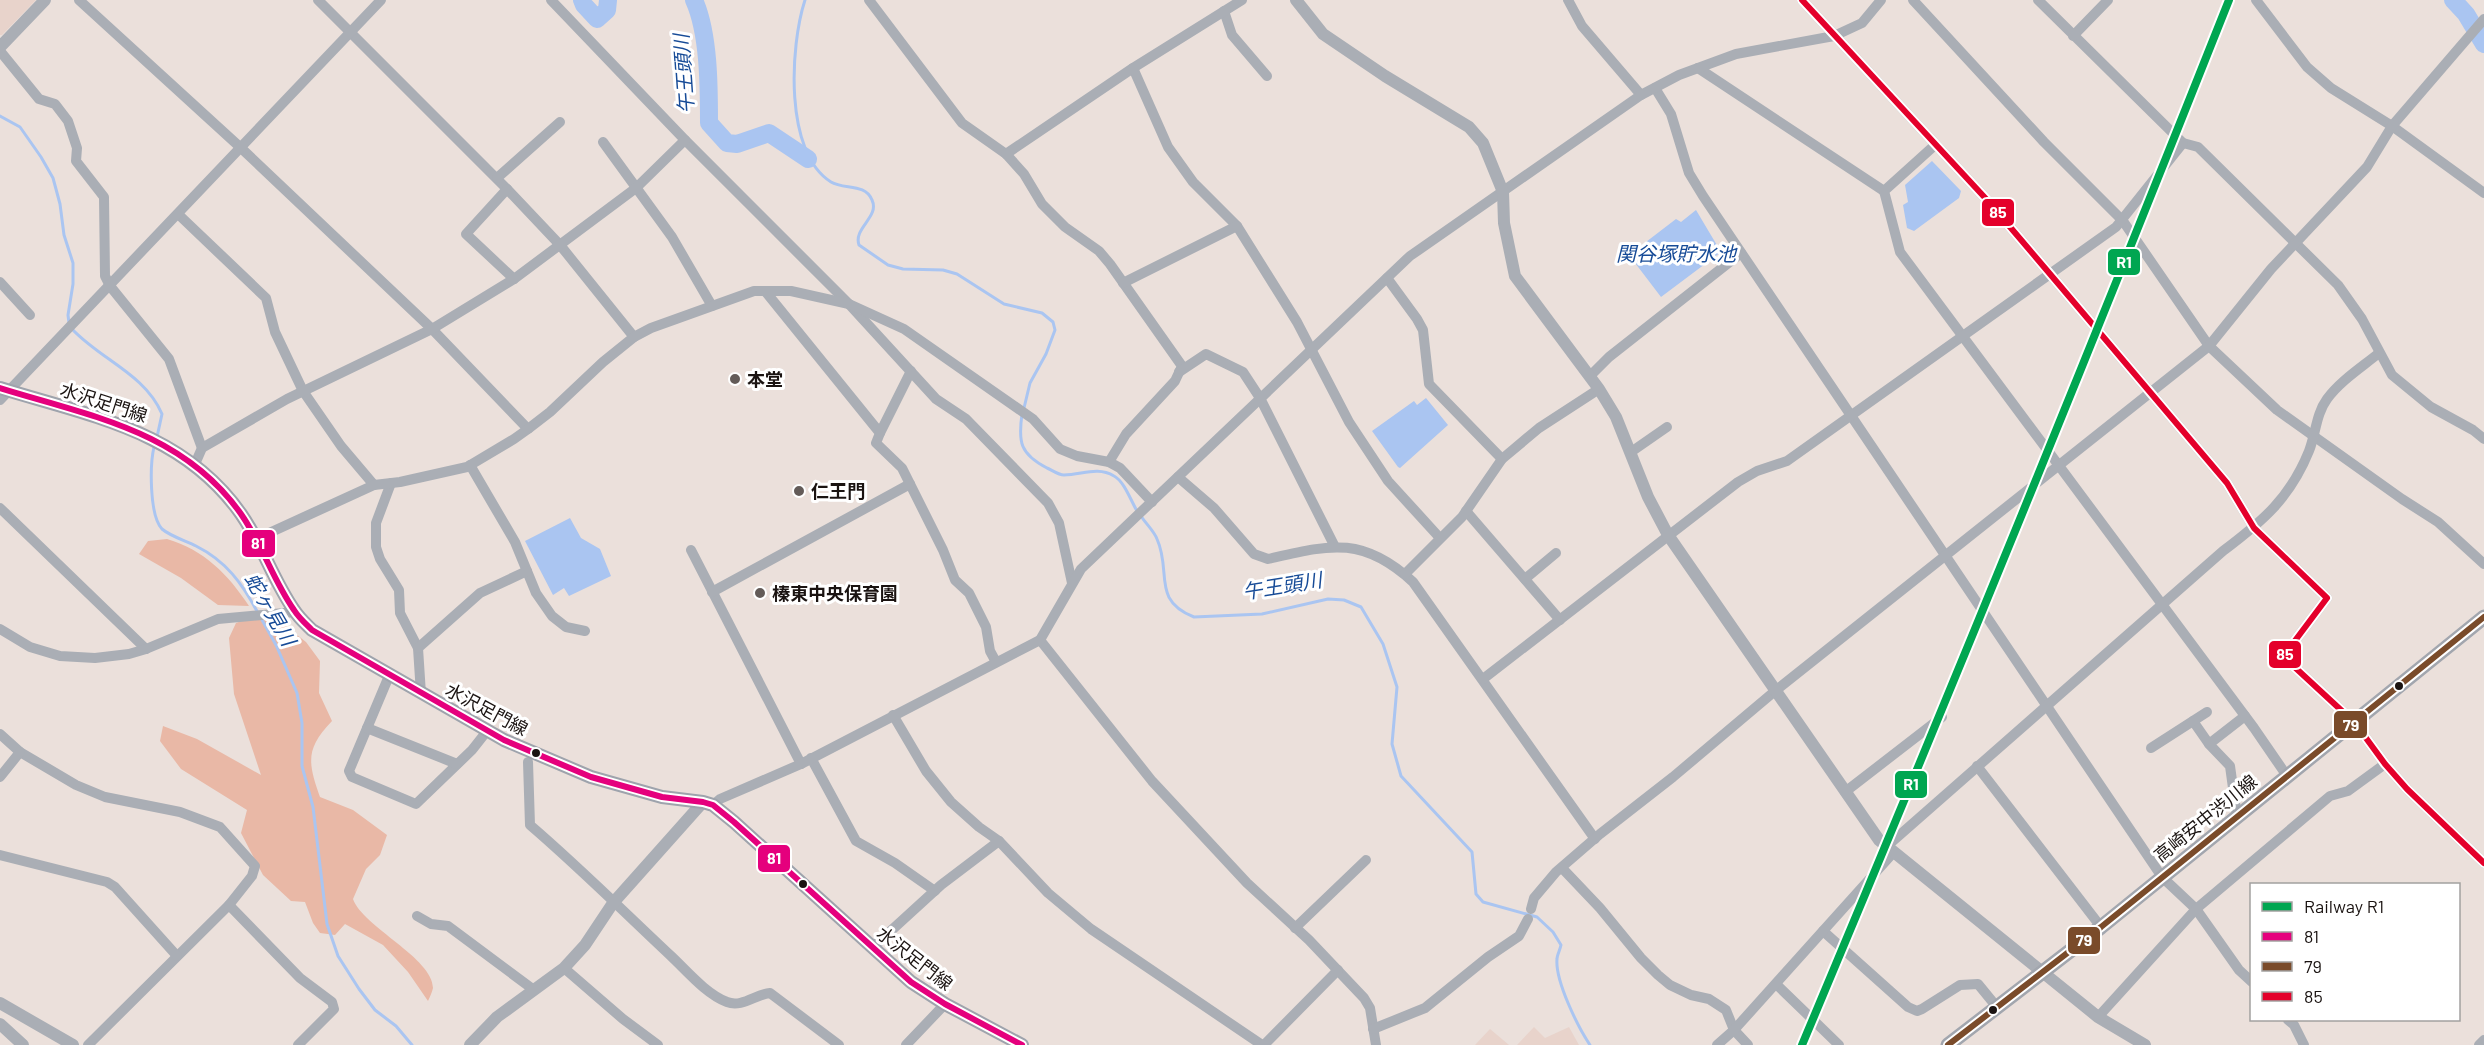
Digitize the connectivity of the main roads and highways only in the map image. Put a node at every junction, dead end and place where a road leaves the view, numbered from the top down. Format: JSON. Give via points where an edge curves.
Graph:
{"nodes":[{"id":1,"x":3,"y":393,"type":"edge"},
{"id":2,"x":2484,"y":617,"type":"edge"},
{"id":3,"x":1022,"y":1045,"type":"edge"},
{"id":4,"x":1948,"y":1045,"type":"edge"}],
"edges":[{"from":1,"to":3,"type":"main road","name":"水沢足門線","via":[[122,425],[174,450],[195,464],[228,497],[256,539],[295,612],[312,630],[504,741],[591,777],[662,797],[708,804],[743,830],[911,982]]},
{"from":2,"to":4,"type":"main road","name":"高崎安中渋川線","via":[[2101,927]]}]}
